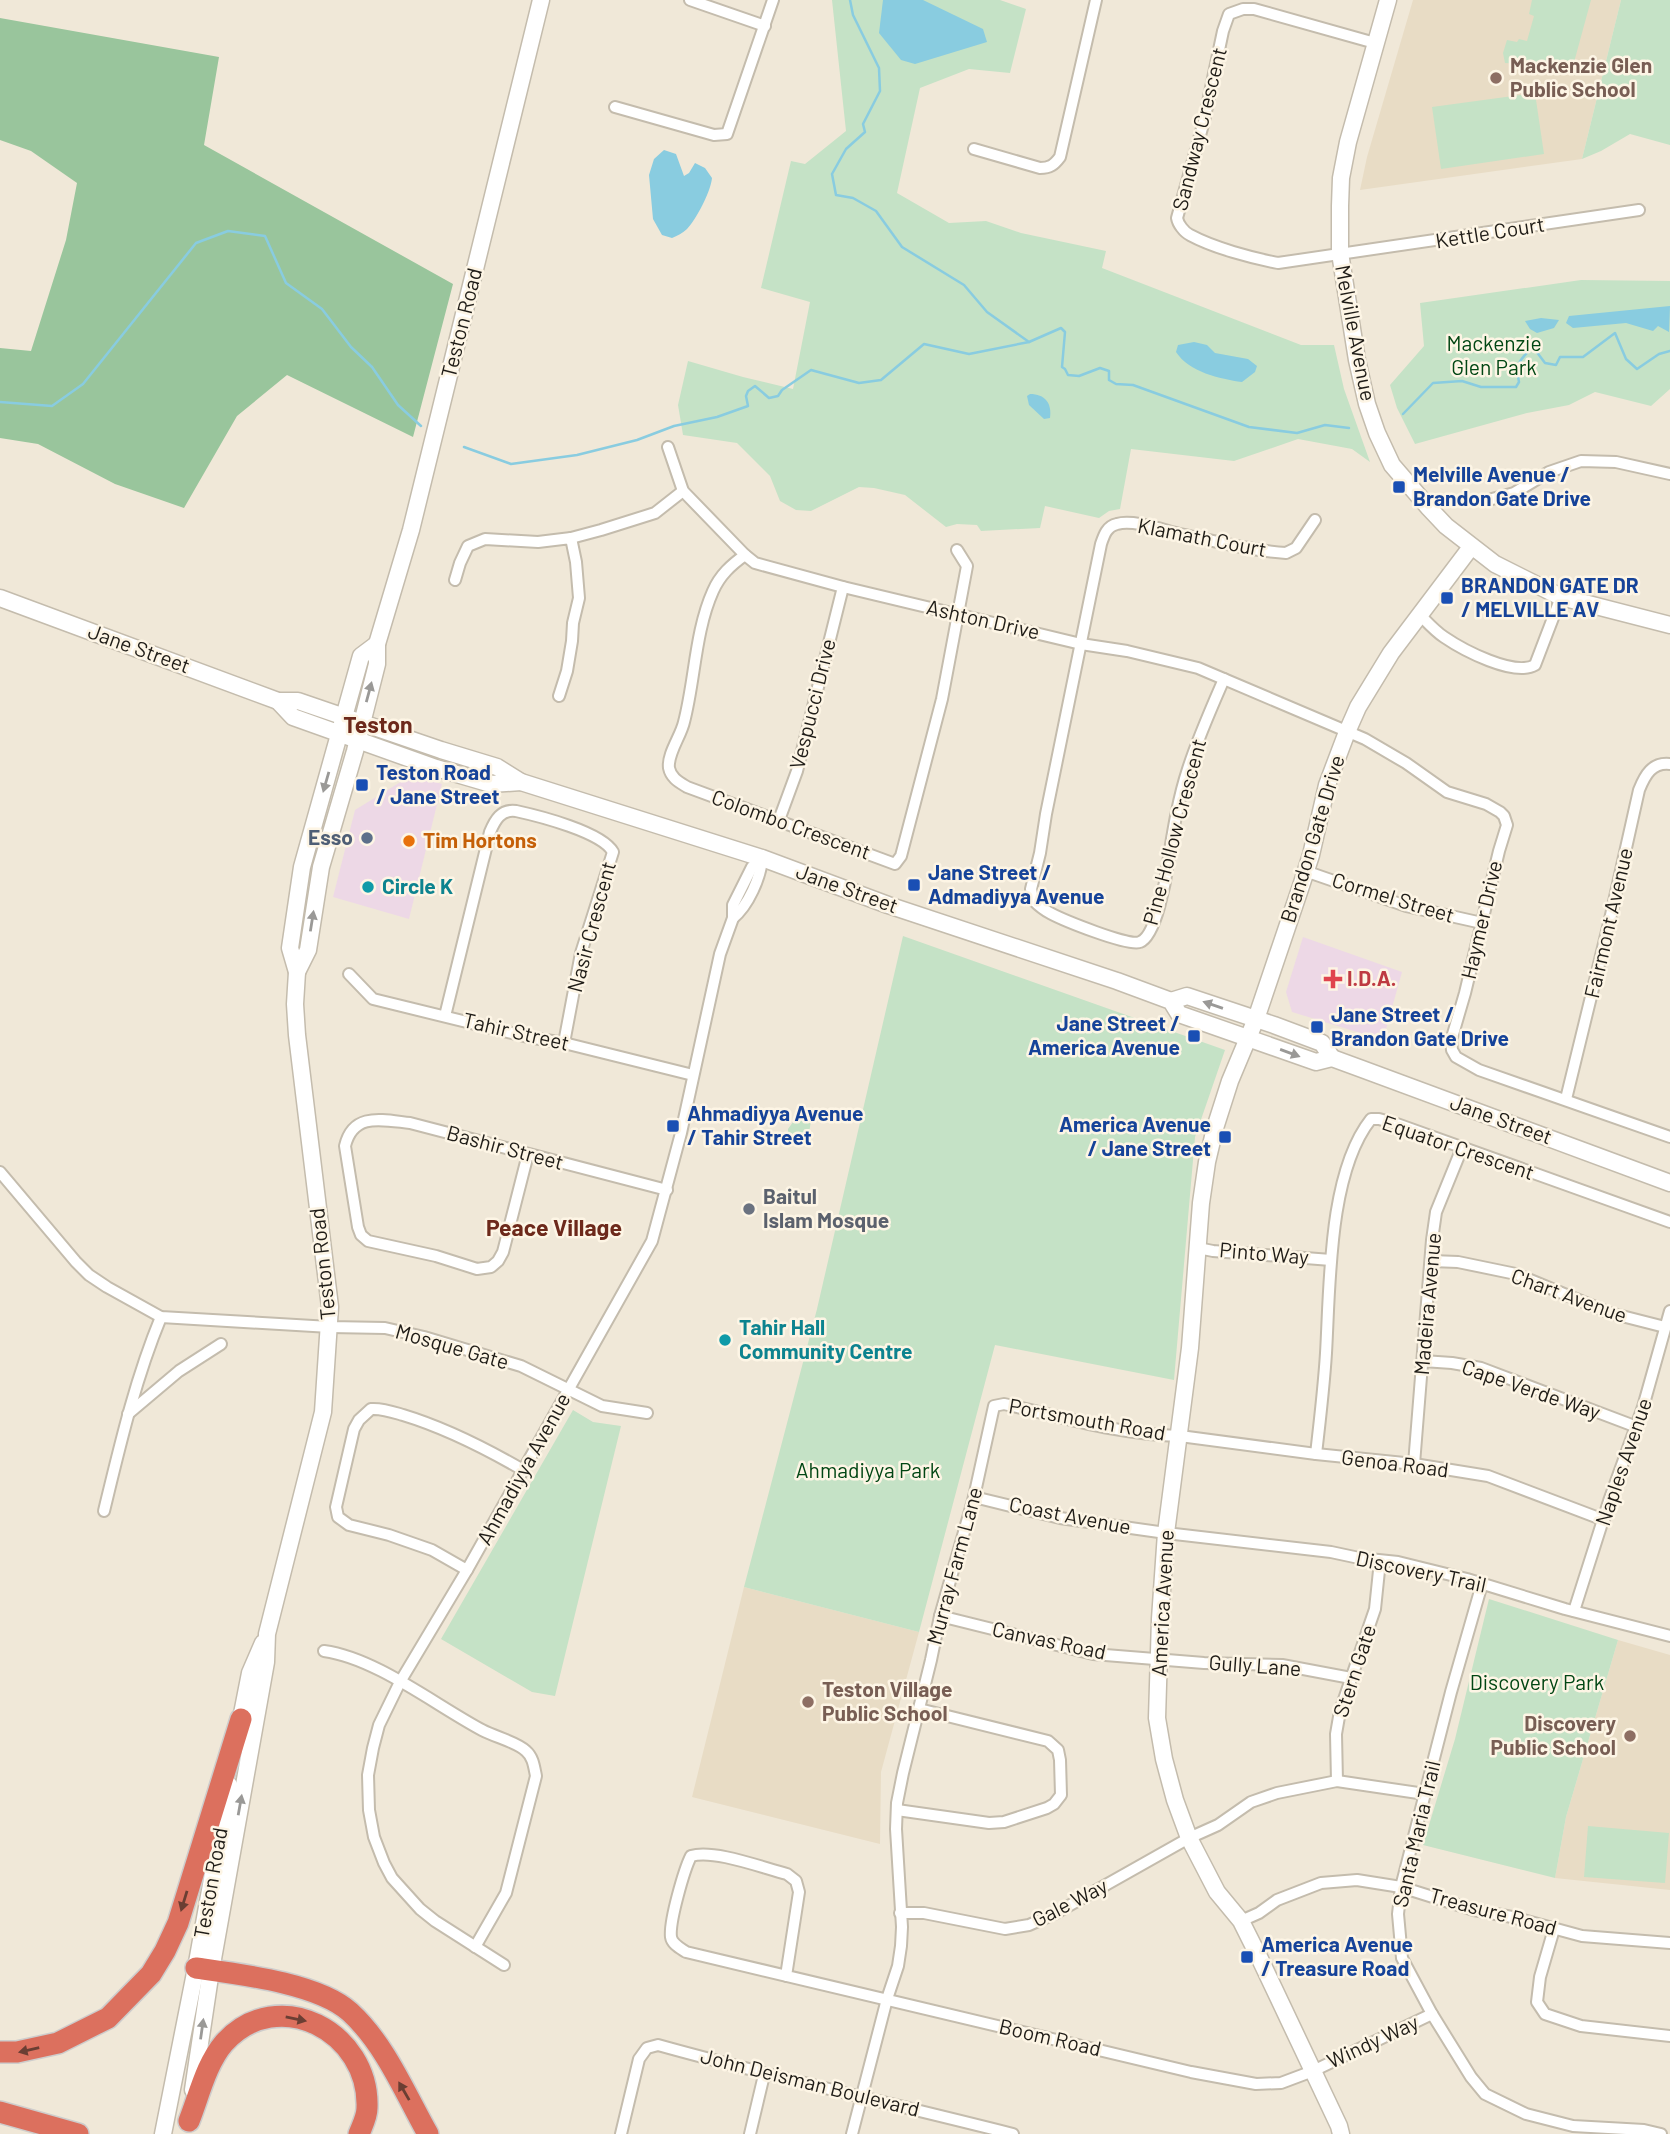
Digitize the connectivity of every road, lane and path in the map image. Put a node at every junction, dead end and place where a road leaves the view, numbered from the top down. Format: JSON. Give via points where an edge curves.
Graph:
{"nodes":[{"id":1,"x":541,"y":0,"type":"edge"},
{"id":2,"x":690,"y":0,"type":"edge"},
{"id":3,"x":772,"y":0,"type":"edge"},
{"id":4,"x":1096,"y":0,"type":"edge"},
{"id":5,"x":1388,"y":0,"type":"edge"},
{"id":6,"x":765,"y":26,"type":"junction"},
{"id":7,"x":1375,"y":43,"type":"junction"},
{"id":8,"x":615,"y":107,"type":"dead end"},
{"id":9,"x":974,"y":149,"type":"dead end"},
{"id":10,"x":1639,"y":210,"type":"dead end"},
{"id":11,"x":1340,"y":253,"type":"junction"},
{"id":12,"x":668,"y":447,"type":"dead end"},
{"id":13,"x":1670,"y":474,"type":"edge"},
{"id":14,"x":683,"y":491,"type":"junction"},
{"id":15,"x":1492,"y":499,"type":"dead end"},
{"id":16,"x":1315,"y":520,"type":"dead end"},
{"id":17,"x":571,"y":537,"type":"junction"},
{"id":18,"x":1471,"y":547,"type":"junction"},
{"id":19,"x":957,"y":550,"type":"dead end"},
{"id":20,"x":745,"y":555,"type":"junction"},
{"id":21,"x":455,"y":580,"type":"dead end"},
{"id":22,"x":843,"y":587,"type":"junction"},
{"id":23,"x":1561,"y":597,"type":"junction"},
{"id":24,"x":0,"y":598,"type":"edge"},
{"id":25,"x":958,"y":614,"type":"junction"},
{"id":26,"x":1420,"y":615,"type":"junction"},
{"id":27,"x":1670,"y":625,"type":"edge"},
{"id":28,"x":1082,"y":643,"type":"junction"},
{"id":29,"x":377,"y":644,"type":"junction"},
{"id":30,"x":1223,"y":679,"type":"junction"},
{"id":31,"x":559,"y":696,"type":"dead end"},
{"id":32,"x":362,"y":722,"type":"junction"},
{"id":33,"x":342,"y":725,"type":"junction"},
{"id":34,"x":1347,"y":732,"type":"junction"},
{"id":35,"x":358,"y":739,"type":"junction"},
{"id":36,"x":1670,"y":764,"type":"edge"},
{"id":37,"x":521,"y":782,"type":"junction"},
{"id":38,"x":779,"y":820,"type":"junction"},
{"id":39,"x":762,"y":858,"type":"junction"},
{"id":40,"x":1305,"y":871,"type":"junction"},
{"id":41,"x":1482,"y":923,"type":"junction"},
{"id":42,"x":297,"y":972,"type":"junction"},
{"id":43,"x":349,"y":974,"type":"dead end"},
{"id":44,"x":1171,"y":1001,"type":"junction"},
{"id":45,"x":445,"y":1016,"type":"junction"},
{"id":46,"x":1256,"y":1019,"type":"junction"},
{"id":47,"x":1248,"y":1038,"type":"junction"},
{"id":48,"x":564,"y":1043,"type":"junction"},
{"id":49,"x":1332,"y":1058,"type":"junction"},
{"id":50,"x":693,"y":1076,"type":"junction"},
{"id":51,"x":1566,"y":1099,"type":"junction"},
{"id":52,"x":1670,"y":1137,"type":"edge"},
{"id":53,"x":1462,"y":1148,"type":"junction"},
{"id":54,"x":528,"y":1154,"type":"junction"},
{"id":55,"x":0,"y":1172,"type":"edge"},
{"id":56,"x":1670,"y":1183,"type":"edge"},
{"id":57,"x":667,"y":1190,"type":"junction"},
{"id":58,"x":1670,"y":1222,"type":"edge"},
{"id":59,"x":1198,"y":1248,"type":"junction"},
{"id":60,"x":1331,"y":1260,"type":"junction"},
{"id":61,"x":1431,"y":1261,"type":"junction"},
{"id":62,"x":1670,"y":1311,"type":"edge"},
{"id":63,"x":161,"y":1317,"type":"junction"},
{"id":64,"x":330,"y":1327,"type":"junction"},
{"id":65,"x":1665,"y":1327,"type":"junction"},
{"id":66,"x":221,"y":1344,"type":"dead end"},
{"id":67,"x":1423,"y":1361,"type":"junction"},
{"id":68,"x":568,"y":1390,"type":"junction"},
{"id":69,"x":994,"y":1406,"type":"joint"},
{"id":70,"x":647,"y":1413,"type":"dead end"},
{"id":71,"x":128,"y":1414,"type":"junction"},
{"id":72,"x":1637,"y":1427,"type":"junction"},
{"id":73,"x":1180,"y":1436,"type":"junction"},
{"id":74,"x":1316,"y":1454,"type":"junction"},
{"id":75,"x":1414,"y":1464,"type":"junction"},
{"id":76,"x":523,"y":1470,"type":"junction"},
{"id":77,"x":974,"y":1497,"type":"junction"},
{"id":78,"x":104,"y":1511,"type":"dead end"},
{"id":79,"x":1604,"y":1520,"type":"junction"},
{"id":80,"x":1166,"y":1533,"type":"junction"},
{"id":81,"x":1380,"y":1561,"type":"junction"},
{"id":82,"x":467,"y":1570,"type":"junction"},
{"id":83,"x":1482,"y":1584,"type":"junction"},
{"id":84,"x":1574,"y":1611,"type":"junction"},
{"id":85,"x":940,"y":1616,"type":"junction"},
{"id":86,"x":267,"y":1634,"type":"junction"},
{"id":87,"x":1670,"y":1635,"type":"edge"},
{"id":88,"x":324,"y":1651,"type":"dead end"},
{"id":89,"x":1159,"y":1658,"type":"junction"},
{"id":90,"x":1351,"y":1678,"type":"junction"},
{"id":91,"x":400,"y":1682,"type":"junction"},
{"id":92,"x":919,"y":1709,"type":"junction"},
{"id":93,"x":241,"y":1719,"type":"junction"},
{"id":94,"x":1337,"y":1781,"type":"junction"},
{"id":95,"x":1425,"y":1794,"type":"junction"},
{"id":96,"x":897,"y":1810,"type":"junction"},
{"id":97,"x":1189,"y":1838,"type":"junction"},
{"id":98,"x":1401,"y":1887,"type":"junction"},
{"id":99,"x":900,"y":1913,"type":"junction"},
{"id":100,"x":1241,"y":1921,"type":"junction"},
{"id":101,"x":1554,"y":1929,"type":"junction"},
{"id":102,"x":1670,"y":1942,"type":"edge"},
{"id":103,"x":475,"y":1947,"type":"junction"},
{"id":104,"x":504,"y":1965,"type":"dead end"},
{"id":105,"x":204,"y":1969,"type":"junction"},
{"id":106,"x":786,"y":1976,"type":"junction"},
{"id":107,"x":887,"y":1999,"type":"junction"},
{"id":108,"x":1432,"y":2014,"type":"junction"},
{"id":109,"x":1670,"y":2036,"type":"edge"},
{"id":110,"x":0,"y":2052,"type":"edge"},
{"id":111,"x":1313,"y":2071,"type":"junction"},
{"id":112,"x":764,"y":2074,"type":"junction"},
{"id":113,"x":863,"y":2096,"type":"junction"},
{"id":114,"x":0,"y":2112,"type":"edge"},
{"id":115,"x":0,"y":2127,"type":"edge"},
{"id":116,"x":187,"y":2128,"type":"edge"},
{"id":117,"x":20,"y":2134,"type":"edge"},
{"id":118,"x":78,"y":2134,"type":"edge"},
{"id":119,"x":163,"y":2134,"type":"edge"},
{"id":120,"x":359,"y":2134,"type":"edge"},
{"id":121,"x":428,"y":2134,"type":"edge"},
{"id":122,"x":621,"y":2134,"type":"edge"},
{"id":123,"x":750,"y":2134,"type":"edge"},
{"id":124,"x":852,"y":2134,"type":"edge"},
{"id":125,"x":1013,"y":2134,"type":"edge"},
{"id":126,"x":1341,"y":2134,"type":"edge"},
{"id":127,"x":1661,"y":2134,"type":"edge"}],
"edges":[{"from":1,"to":29,"type":"main road","name":"Teston Road","via":[[411,530]]},
{"from":2,"to":6,"type":"street"},
{"from":3,"to":6,"type":"street"},
{"from":4,"to":9,"type":"street","via":[[1055,164],[1040,168]]},
{"from":5,"to":7,"type":"main road","name":"Melville Avenue"},
{"from":6,"to":8,"type":"street","via":[[727,134],[714,135]]},
{"from":7,"to":11,"type":"main road","name":"Melville Avenue","via":[[1341,178]]},
{"from":7,"to":11,"type":"street","name":"Sandway Crescent","via":[[1254,9],[1230,14],[1177,218],[1187,234],[1278,263]]},
{"from":10,"to":11,"type":"street","name":"Kettle Court"},
{"from":11,"to":18,"type":"main road","name":"Melville Avenue","via":[[1357,360],[1377,433],[1392,465],[1437,517]]},
{"from":12,"to":14,"type":"street","name":"Ashton Drive"},
{"from":13,"to":15,"type":"street","via":[[1616,462],[1581,461]]},
{"from":14,"to":17,"type":"street","via":[[638,520]]},
{"from":14,"to":20,"type":"street","name":"Ashton Drive"},
{"from":16,"to":28,"type":"street","name":"Klamath Court","via":[[1296,548],[1286,553],[1135,523],[1113,524],[1101,544]]},
{"from":17,"to":21,"type":"street","via":[[538,542],[485,540],[468,546]]},
{"from":17,"to":31,"type":"street","via":[[579,598]]},
{"from":18,"to":23,"type":"main road","name":"Melville Avenue"},
{"from":18,"to":26,"type":"main road","name":"Brandon Gate Drive"},
{"from":19,"to":25,"type":"street","via":[[967,566]]},
{"from":20,"to":22,"type":"street","name":"Ashton Drive","via":[[755,563]]},
{"from":20,"to":38,"type":"street","name":"Colombo Crescent","via":[[720,578],[710,598],[684,724],[669,769],[687,787]]},
{"from":22,"to":25,"type":"street","name":"Ashton Drive"},
{"from":22,"to":38,"type":"street","name":"Vespucci Drive","via":[[797,771]]},
{"from":23,"to":26,"type":"street","via":[[1535,665],[1528,669],[1462,648]]},
{"from":23,"to":27,"type":"main road","name":"Melville Avenue"},
{"from":24,"to":33,"type":"main road","name":"Jane Street","via":[[278,701],[298,701]]},
{"from":25,"to":28,"type":"street","name":"Ashton Drive"},
{"from":25,"to":38,"type":"street","name":"Colombo Crescent","via":[[942,699],[901,856],[895,864]]},
{"from":26,"to":34,"type":"main road","name":"Brandon Gate Drive","via":[[1376,677]]},
{"from":28,"to":30,"type":"street","name":"Ashton Drive","via":[[1177,662]]},
{"from":28,"to":30,"type":"street","name":"Pine Hollow Crescent","via":[[1031,889],[1033,900],[1047,912],[1126,943],[1144,940],[1155,921],[1181,792]]},
{"from":32,"to":29,"type":"main road","name":"Teston Road","one_way":true,"via":[[377,664]]},
{"from":29,"to":33,"type":"main road","name":"Teston Road","via":[[361,656]]},
{"from":30,"to":34,"type":"street","name":"Ashton Drive"},
{"from":32,"to":33,"type":"main road","name":"Jane Street"},
{"from":32,"to":35,"type":"main road","name":"Teston Road"},
{"from":32,"to":37,"type":"main road","name":"Jane Street","via":[[497,767]]},
{"from":33,"to":35,"type":"main road","name":"Jane Street"},
{"from":33,"to":42,"type":"main road","name":"Teston Road","one_way":true,"via":[[302,867],[290,948]]},
{"from":34,"to":40,"type":"main road","name":"Brandon Gate Drive","via":[[1326,785]]},
{"from":34,"to":41,"type":"street","name":"Haymer Drive","via":[[1406,763],[1447,792],[1486,804],[1504,816],[1507,825]]},
{"from":35,"to":37,"type":"main road","name":"Jane Street","via":[[491,784]]},
{"from":42,"to":35,"type":"main road","name":"Teston Road","one_way":true,"via":[[308,950],[321,867]]},
{"from":36,"to":51,"type":"street","name":"Fairmont Avenue","via":[[1654,766],[1639,790]]},
{"from":37,"to":39,"type":"main road","name":"Jane Street"},
{"from":39,"to":44,"type":"main road","name":"Jane Street"},
{"from":39,"to":50,"type":"street","name":"Ahmadiyya Avenue","via":[[752,867],[733,905]]},
{"from":40,"to":41,"type":"street","name":"Cormel Street","via":[[1406,906]]},
{"from":40,"to":46,"type":"main road","name":"Brandon Gate Drive"},
{"from":41,"to":51,"type":"street","name":"Haymer Drive","via":[[1452,1050],[1479,1070]]},
{"from":42,"to":64,"type":"main road","name":"Teston Road","via":[[297,1035]]},
{"from":43,"to":45,"type":"street","name":"Tahir Street","via":[[373,999]]},
{"from":46,"to":44,"type":"main road","name":"Jane Street","one_way":true,"via":[[1187,996]]},
{"from":44,"to":47,"type":"main road","name":"Jane Street","via":[[1179,1014]]},
{"from":45,"to":48,"type":"street","name":"Tahir Street"},
{"from":45,"to":48,"type":"street","name":"Nasir Crescent","via":[[490,832],[501,814],[516,811],[581,830],[609,845],[613,852],[581,953]]},
{"from":46,"to":47,"type":"main road","name":"Brandon Gate Drive"},
{"from":46,"to":49,"type":"main road","name":"Jane Street","via":[[1322,1043]]},
{"from":47,"to":49,"type":"main road","name":"Jane Street","one_way":true,"via":[[1316,1062]]},
{"from":47,"to":59,"type":"main road","name":"America Avenue","via":[[1214,1128]]},
{"from":48,"to":50,"type":"street","name":"Tahir Street"},
{"from":49,"to":56,"type":"main road","name":"Jane Street"},
{"from":50,"to":57,"type":"street","name":"Ahmadiyya Avenue"},
{"from":51,"to":52,"type":"street","name":"Haymer Drive"},
{"from":53,"to":58,"type":"street","name":"Equator Crescent"},
{"from":53,"to":60,"type":"street","name":"Equator Crescent","via":[[1371,1119],[1355,1146],[1344,1180]]},
{"from":53,"to":61,"type":"street","name":"Madeira Avenue","via":[[1436,1212]]},
{"from":54,"to":54,"type":"street","name":"Bashir Street","via":[[410,1123],[379,1119],[357,1124],[345,1146],[361,1235],[368,1241],[477,1269],[491,1267],[503,1252]]},
{"from":54,"to":57,"type":"street","name":"Bashir Street"},
{"from":55,"to":63,"type":"street","via":[[89,1275]]},
{"from":57,"to":68,"type":"street","name":"Ahmadiyya Avenue","via":[[652,1241]]},
{"from":59,"to":60,"type":"street","name":"Pinto Way"},
{"from":59,"to":73,"type":"main road","name":"America Avenue"},
{"from":60,"to":74,"type":"street","name":"Equator Crescent"},
{"from":61,"to":65,"type":"street","name":"Chart Avenue","via":[[1516,1274],[1610,1313]]},
{"from":61,"to":67,"type":"street","name":"Madeira Avenue"},
{"from":62,"to":65,"type":"street","name":"Naples Avenue"},
{"from":63,"to":64,"type":"street","name":"Mosque Gate"},
{"from":63,"to":71,"type":"street"},
{"from":64,"to":68,"type":"street","name":"Mosque Gate","via":[[385,1328],[424,1337],[521,1366]]},
{"from":64,"to":86,"type":"main road","name":"Teston Road","via":[[323,1412]]},
{"from":65,"to":72,"type":"street","name":"Naples Avenue"},
{"from":66,"to":71,"type":"street","via":[[179,1371]]},
{"from":67,"to":72,"type":"street","name":"Cape Verde Way","via":[[1480,1368]]},
{"from":67,"to":75,"type":"street","name":"Madeira Avenue"},
{"from":68,"to":70,"type":"street","name":"Mosque Gate","via":[[602,1406]]},
{"from":68,"to":76,"type":"street","name":"Ahmadiyya Avenue"},
{"from":69,"to":73,"type":"street","name":"Portsmouth Road","via":[[1004,1404],[1119,1430]]},
{"from":69,"to":77,"type":"street","name":"Murray Farm Lane"},
{"from":71,"to":78,"type":"street"},
{"from":72,"to":79,"type":"street","name":"Naples Avenue"},
{"from":73,"to":74,"type":"street","name":"Genoa Road"},
{"from":73,"to":80,"type":"main road","name":"America Avenue"},
{"from":74,"to":75,"type":"street","name":"Genoa Road"},
{"from":75,"to":79,"type":"street","name":"Genoa Road","via":[[1488,1476]]},
{"from":76,"to":82,"type":"street","name":"Ahmadiyya Avenue"},
{"from":76,"to":82,"type":"street","via":[[480,1445],[385,1410],[371,1409],[359,1420],[335,1507],[338,1517],[349,1525],[432,1550]]},
{"from":77,"to":80,"type":"street","name":"Coast Avenue","via":[[1060,1518]]},
{"from":77,"to":85,"type":"street","name":"Murray Farm Lane"},
{"from":79,"to":84,"type":"street","name":"Naples Avenue"},
{"from":80,"to":81,"type":"street","name":"Discovery Trail"},
{"from":80,"to":89,"type":"main road","name":"America Avenue"},
{"from":81,"to":83,"type":"street","name":"Discovery Trail"},
{"from":81,"to":90,"type":"street","name":"Stern Gate","via":[[1375,1609]]},
{"from":82,"to":91,"type":"street","name":"Ahmadiyya Avenue"},
{"from":83,"to":84,"type":"street","name":"Discovery Trail"},
{"from":83,"to":95,"type":"street","name":"Santa Maria Trail"},
{"from":84,"to":87,"type":"street","name":"Discovery Trail"},
{"from":85,"to":89,"type":"street","name":"Canvas Road","via":[[1093,1654]]},
{"from":85,"to":92,"type":"street","name":"Murray Farm Lane"},
{"from":86,"to":93,"type":"main road","name":"Teston Road","via":[[250,1673]]},
{"from":105,"to":86,"type":"main road","name":"Teston Road","one_way":true,"via":[[266,1662]]},
{"from":88,"to":91,"type":"street","via":[[342,1654]]},
{"from":89,"to":90,"type":"street","name":"Gully Lane","via":[[1282,1665]]},
{"from":89,"to":97,"type":"main road","name":"America Avenue","via":[[1161,1745]]},
{"from":90,"to":94,"type":"street","name":"Stern Gate","via":[[1336,1734]]},
{"from":91,"to":103,"type":"street","name":"Ahmadiyya Avenue","via":[[379,1725],[368,1775],[374,1836],[402,1891],[435,1921]]},
{"from":91,"to":103,"type":"street","via":[[523,1748],[534,1766],[536,1776],[506,1893]]},
{"from":92,"to":96,"type":"street","name":"Murray Farm Lane"},
{"from":92,"to":96,"type":"street","via":[[1048,1741],[1058,1750],[1061,1795],[1047,1808],[1004,1822]]},
{"from":93,"to":105,"type":"main road","name":"Teston Road"},
{"from":93,"to":110,"type":"highway","one_way":true,"via":[[177,1923],[151,1975],[108,2018],[58,2043],[17,2053]]},
{"from":94,"to":95,"type":"street","name":"Gale Way"},
{"from":94,"to":97,"type":"street","name":"Gale Way","via":[[1262,1797]]},
{"from":95,"to":98,"type":"street","name":"Santa Maria Trail"},
{"from":96,"to":99,"type":"street","name":"Murray Farm Lane"},
{"from":97,"to":99,"type":"street","name":"Gale Way","via":[[1056,1913],[1017,1928]]},
{"from":97,"to":100,"type":"main road","name":"America Avenue","via":[[1217,1892]]},
{"from":98,"to":100,"type":"street","name":"Treasure Road","via":[[1357,1880],[1321,1882]]},
{"from":98,"to":101,"type":"street","name":"Treasure Road"},
{"from":98,"to":108,"type":"street","name":"Santa Maria Trail","via":[[1402,1958]]},
{"from":99,"to":107,"type":"street","name":"Murray Farm Lane","via":[[898,1966]]},
{"from":100,"to":111,"type":"main road","name":"America Avenue"},
{"from":101,"to":102,"type":"street","name":"Treasure Road","via":[[1601,1938]]},
{"from":101,"to":109,"type":"street","via":[[1537,2002],[1545,2014],[1581,2026]]},
{"from":103,"to":104,"type":"street","name":"Ahmadiyya Avenue"},
{"from":116,"to":105,"type":"main road","name":"Teston Road","one_way":true},
{"from":105,"to":119,"type":"main road","name":"Teston Road"},
{"from":121,"to":105,"type":"highway","one_way":true,"via":[[380,2048],[337,2002],[259,1978]]},
{"from":106,"to":106,"type":"street","name":"Boom Road","via":[[799,1892],[796,1881],[787,1874],[719,1856],[691,1856],[672,1925],[671,1939],[676,1946]]},
{"from":106,"to":107,"type":"street","name":"Boom Road"},
{"from":107,"to":111,"type":"street","name":"Boom Road","via":[[1240,2082],[1281,2082]]},
{"from":107,"to":113,"type":"street","name":"Murray Farm Lane"},
{"from":108,"to":111,"type":"street","name":"Windy Way"},
{"from":108,"to":127,"type":"street","name":"Santa Maria Trail","via":[[1485,2094],[1526,2114],[1573,2126]]},
{"from":111,"to":126,"type":"main road","name":"America Avenue"},
{"from":112,"to":113,"type":"street","name":"John Deisman Boulevard"},
{"from":112,"to":122,"type":"street","name":"John Deisman Boulevard","via":[[658,2045],[647,2048],[639,2059]]},
{"from":112,"to":123,"type":"street"},
{"from":113,"to":124,"type":"street","name":"Murray Farm Lane"},
{"from":113,"to":125,"type":"street","name":"John Deisman Boulevard"},
{"from":114,"to":118,"type":"highway"},
{"from":115,"to":117,"type":"highway"},
{"from":116,"to":120,"type":"highway","one_way":true,"via":[[214,2057],[225,2042],[241,2028],[277,2016],[321,2025],[353,2055],[366,2086],[367,2111]]}]}
